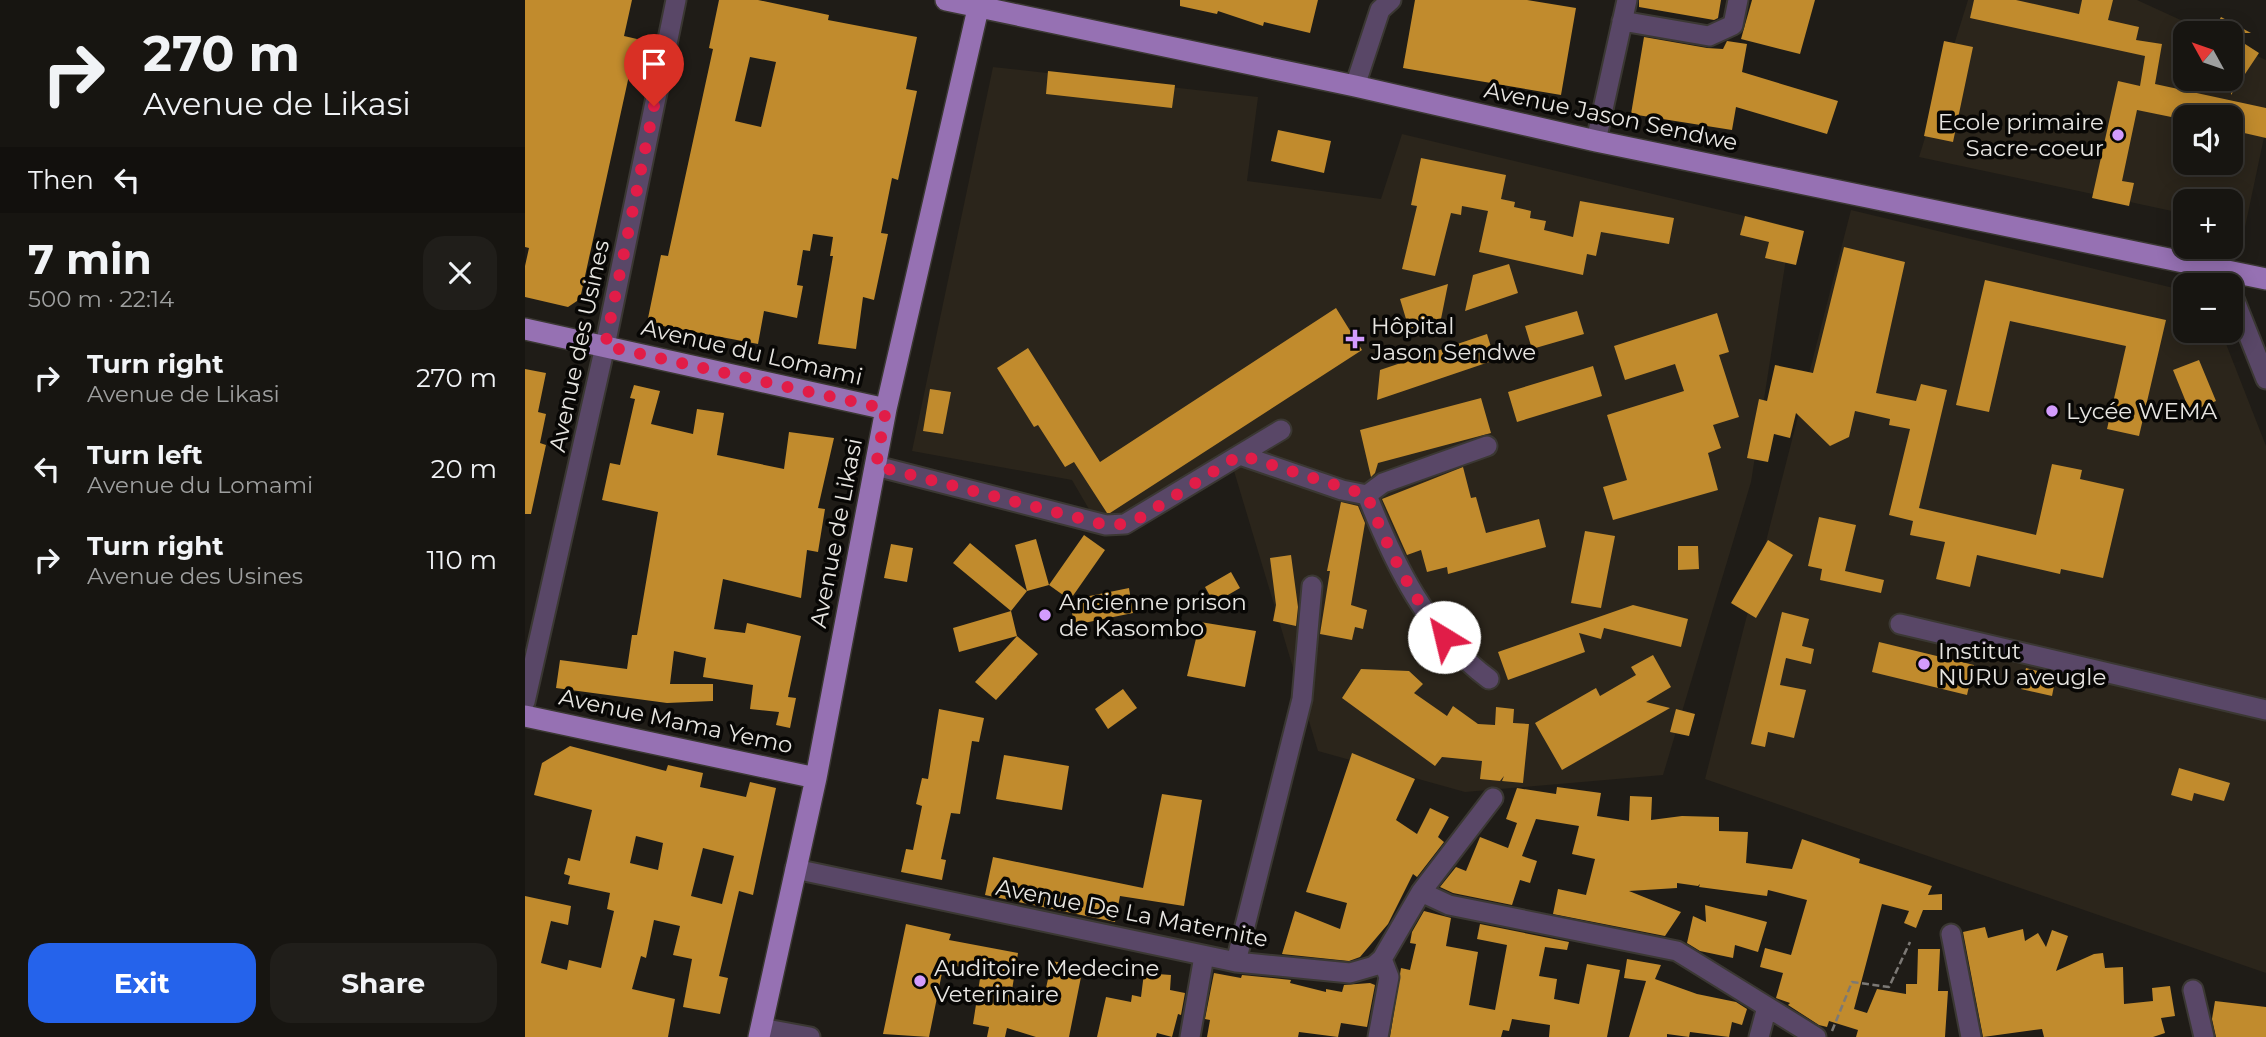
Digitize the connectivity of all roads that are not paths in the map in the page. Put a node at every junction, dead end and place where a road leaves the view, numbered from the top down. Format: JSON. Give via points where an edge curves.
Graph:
{"nodes":[{"id":1,"x":676,"y":0,"type":"edge"},
{"id":2,"x":946,"y":0,"type":"edge"},
{"id":3,"x":1391,"y":0,"type":"edge"},
{"id":4,"x":1627,"y":0,"type":"edge"},
{"id":5,"x":1738,"y":0,"type":"edge"},
{"id":6,"x":979,"y":4,"type":"edge"},
{"id":7,"x":1622,"y":21,"type":"junction"},
{"id":8,"x":1355,"y":86,"type":"junction"},
{"id":9,"x":1596,"y":141,"type":"junction"},
{"id":10,"x":2207,"y":273,"type":"edge"},
{"id":11,"x":2243,"y":278,"type":"edge"},
{"id":12,"x":2266,"y":279,"type":"edge"},
{"id":13,"x":2243,"y":321,"type":"edge"},
{"id":14,"x":525,"y":330,"type":"edge"},
{"id":15,"x":605,"y":346,"type":"junction"},
{"id":16,"x":2266,"y":379,"type":"edge"},
{"id":17,"x":886,"y":409,"type":"junction"},
{"id":18,"x":1281,"y":430,"type":"dead end"},
{"id":19,"x":1487,"y":446,"type":"dead end"},
{"id":20,"x":1240,"y":455,"type":"junction"},
{"id":21,"x":876,"y":466,"type":"junction"},
{"id":22,"x":1367,"y":495,"type":"junction"},
{"id":23,"x":1312,"y":586,"type":"dead end"},
{"id":24,"x":1900,"y":624,"type":"dead end"},
{"id":25,"x":1489,"y":679,"type":"dead end"},
{"id":26,"x":525,"y":702,"type":"edge"},
{"id":27,"x":2266,"y":710,"type":"edge"},
{"id":28,"x":525,"y":716,"type":"edge"},
{"id":29,"x":816,"y":778,"type":"junction"},
{"id":30,"x":1493,"y":798,"type":"dead end"},
{"id":31,"x":795,"y":869,"type":"junction"},
{"id":32,"x":1421,"y":892,"type":"junction"},
{"id":33,"x":1951,"y":934,"type":"dead end"},
{"id":34,"x":1204,"y":956,"type":"junction"},
{"id":35,"x":1382,"y":959,"type":"junction"},
{"id":36,"x":1236,"y":962,"type":"junction"},
{"id":37,"x":2193,"y":990,"type":"dead end"},
{"id":38,"x":1766,"y":1007,"type":"junction"},
{"id":39,"x":759,"y":1032,"type":"edge"},
{"id":40,"x":810,"y":1037,"type":"edge"},
{"id":41,"x":1190,"y":1037,"type":"edge"},
{"id":42,"x":1378,"y":1037,"type":"edge"},
{"id":43,"x":1759,"y":1037,"type":"edge"},
{"id":44,"x":1816,"y":1037,"type":"edge"},
{"id":45,"x":1971,"y":1037,"type":"edge"},
{"id":46,"x":2204,"y":1037,"type":"edge"}],
"edges":[{"from":1,"to":15,"type":"street","name":"Avenue des Usines"},
{"from":2,"to":6,"type":"main road","name":"Avenue Jason Sendwe"},
{"from":3,"to":8,"type":"street","via":[[1380,10]]},
{"from":4,"to":7,"type":"street"},
{"from":5,"to":7,"type":"street","via":[[1733,25],[1709,36]]},
{"from":6,"to":8,"type":"main road","name":"Avenue Jason Sendwe"},
{"from":6,"to":17,"type":"main road","name":"Avenue de Likasi"},
{"from":7,"to":9,"type":"street"},
{"from":8,"to":9,"type":"main road","name":"Avenue Jason Sendwe"},
{"from":9,"to":10,"type":"main road","name":"Avenue Jason Sendwe"},
{"from":11,"to":12,"type":"main road","name":"Avenue Jason Sendwe"},
{"from":13,"to":16,"type":"street"},
{"from":14,"to":15,"type":"main road","name":"Avenue du Lomami"},
{"from":15,"to":17,"type":"main road","name":"Avenue du Lomami"},
{"from":15,"to":26,"type":"street","name":"Avenue des Usines"},
{"from":17,"to":21,"type":"main road","name":"Avenue de Likasi"},
{"from":18,"to":20,"type":"street"},
{"from":19,"to":22,"type":"street","via":[[1383,483]]},
{"from":20,"to":21,"type":"street","via":[[1125,524],[1106,525]]},
{"from":20,"to":22,"type":"street"},
{"from":21,"to":29,"type":"main road","name":"Avenue de Likasi"},
{"from":22,"to":25,"type":"street","via":[[1389,551],[1427,616],[1460,657]]},
{"from":23,"to":36,"type":"street","via":[[1301,699]]},
{"from":24,"to":27,"type":"street"},
{"from":28,"to":29,"type":"main road","name":"Avenue Mama Yemo"},
{"from":29,"to":31,"type":"main road","name":"Avenue de Likasi"},
{"from":30,"to":32,"type":"street"},
{"from":31,"to":34,"type":"street","name":"Avenue De La Maternite"},
{"from":31,"to":39,"type":"main road","name":"Avenue de Likasi"},
{"from":32,"to":35,"type":"street"},
{"from":32,"to":38,"type":"street","via":[[1449,905],[1677,951]]},
{"from":33,"to":45,"type":"street"},
{"from":34,"to":36,"type":"street","name":"Avenue De La Maternite"},
{"from":34,"to":41,"type":"street"},
{"from":35,"to":36,"type":"street","name":"Avenue De La Maternite","via":[[1350,972]]},
{"from":35,"to":42,"type":"street","via":[[1389,977]]},
{"from":37,"to":46,"type":"street"},
{"from":38,"to":43,"type":"street"},
{"from":38,"to":44,"type":"street"},
{"from":39,"to":40,"type":"street"}]}
